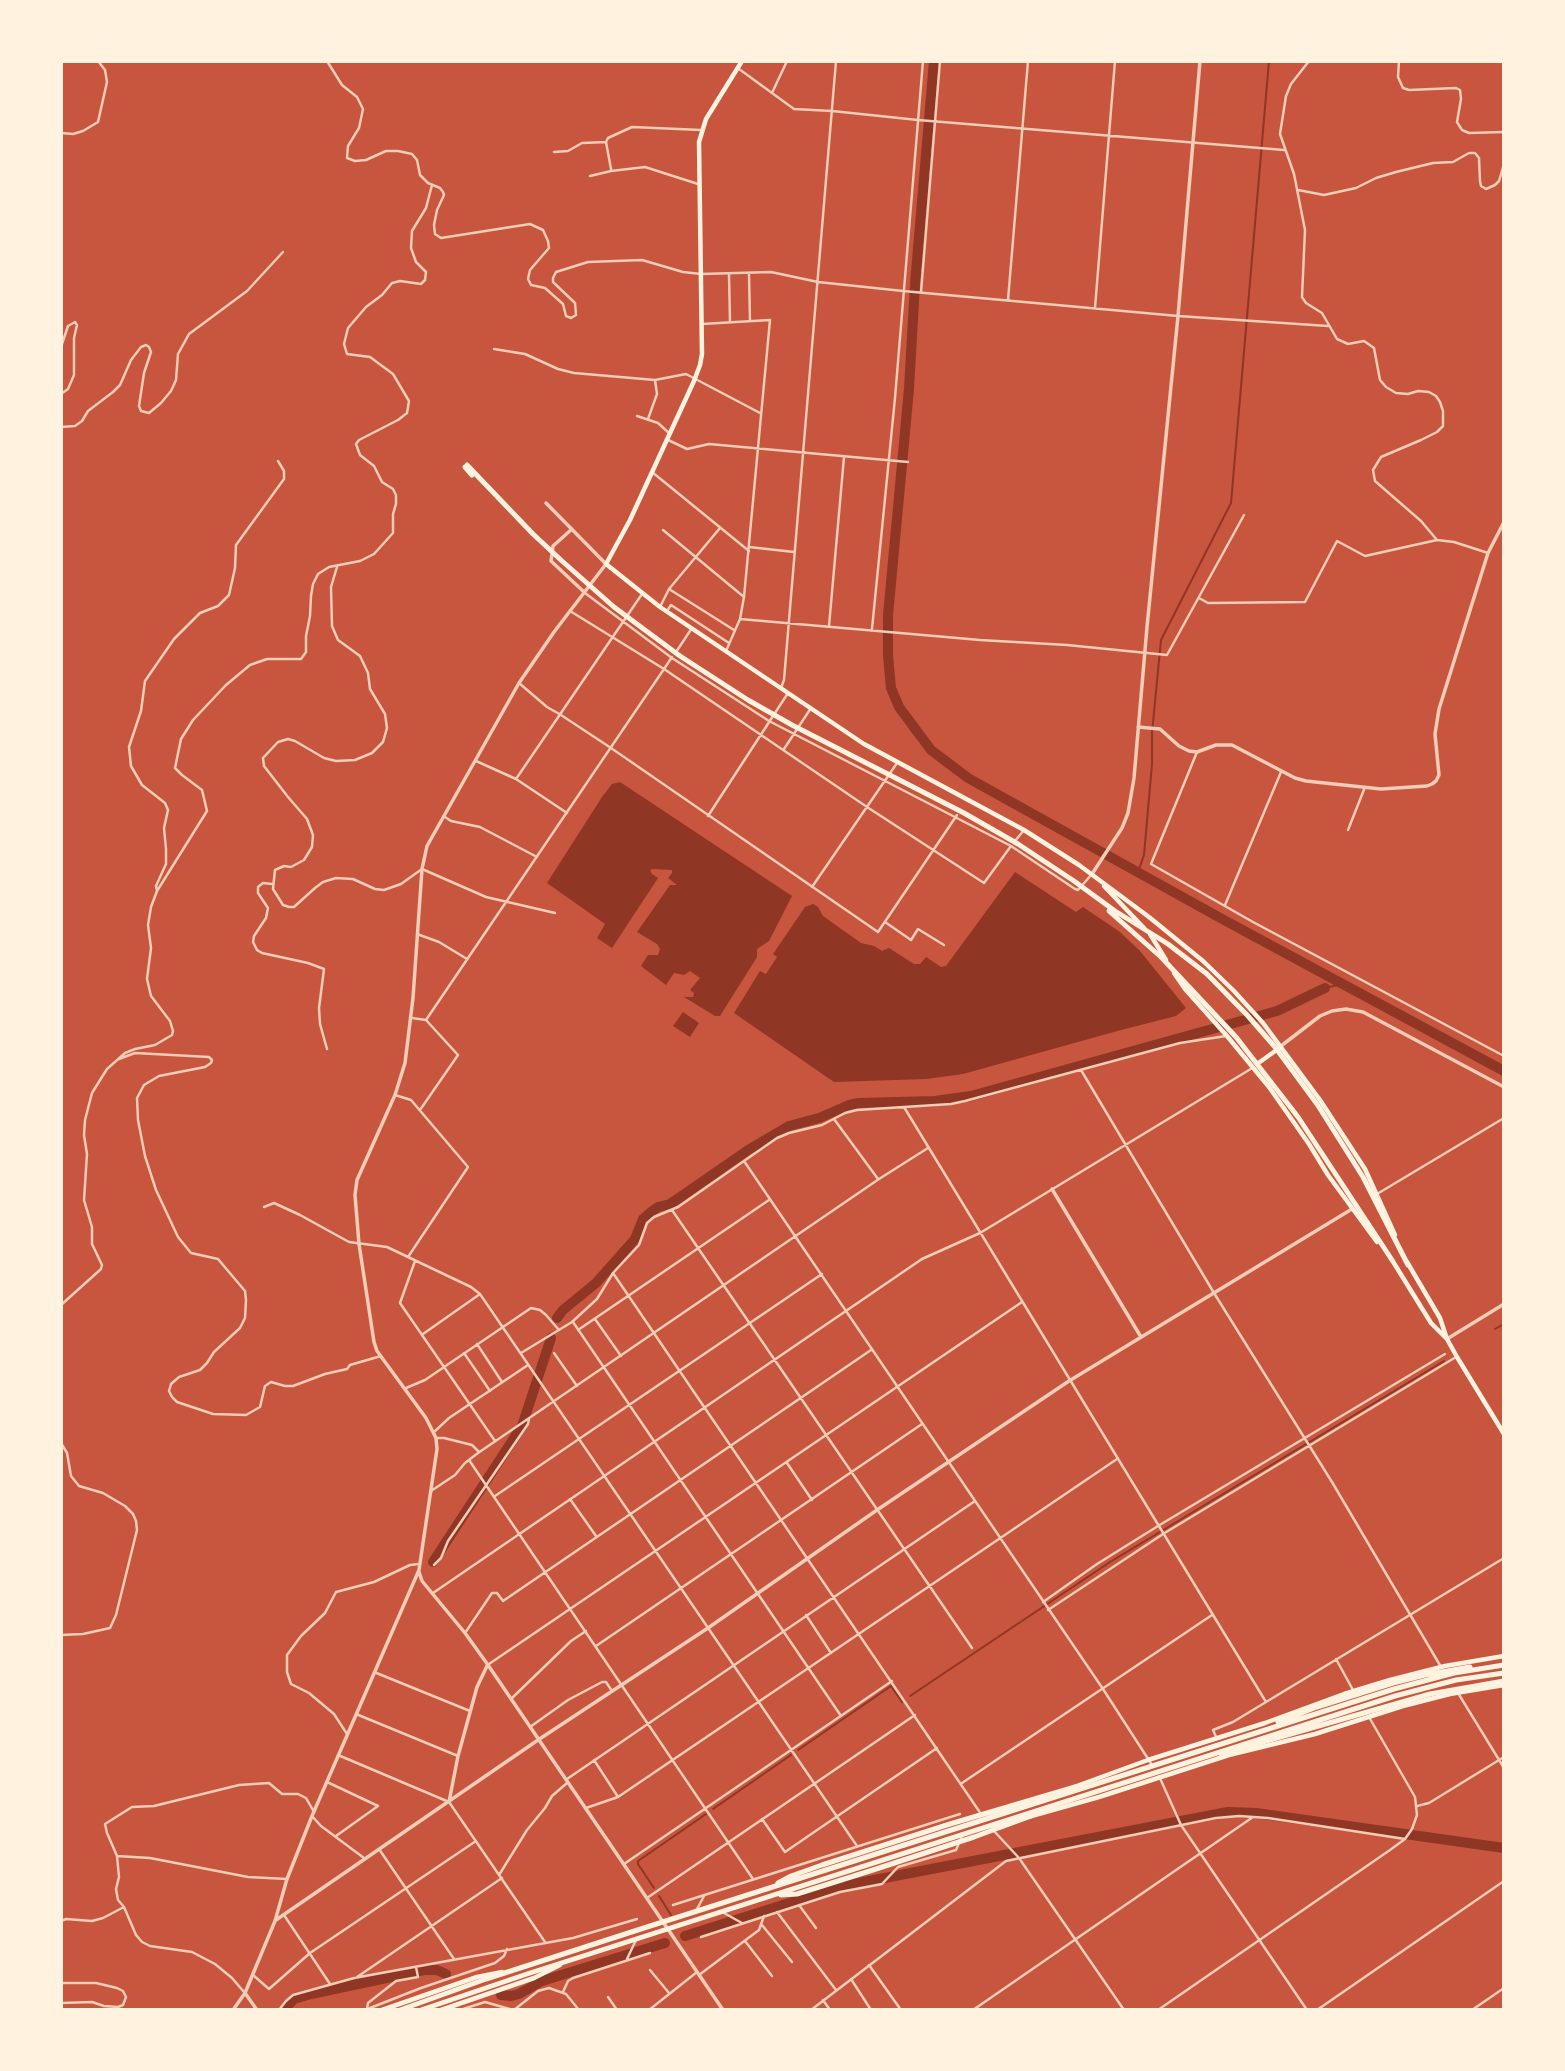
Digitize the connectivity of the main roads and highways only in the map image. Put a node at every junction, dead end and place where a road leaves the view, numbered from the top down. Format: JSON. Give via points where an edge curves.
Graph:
{"nodes":[{"id":1,"x":742,"y":61,"type":"edge"},
{"id":2,"x":466,"y":466,"type":"dead end"},
{"id":3,"x":1092,"y":874,"type":"junction"},
{"id":4,"x":1114,"y":912,"type":"junction"},
{"id":5,"x":1281,"y":1046,"type":"junction"},
{"id":6,"x":1254,"y":1067,"type":"junction"},
{"id":7,"x":1392,"y":1260,"type":"junction"},
{"id":8,"x":1409,"y":1265,"type":"junction"},
{"id":9,"x":1447,"y":1339,"type":"junction"},
{"id":10,"x":1504,"y":1434,"type":"edge"},
{"id":11,"x":1504,"y":1656,"type":"edge"},
{"id":12,"x":1504,"y":1664,"type":"edge"},
{"id":13,"x":1504,"y":1673,"type":"edge"},
{"id":14,"x":1504,"y":1683,"type":"edge"},
{"id":15,"x":1253,"y":1733,"type":"junction"},
{"id":16,"x":1204,"y":1757,"type":"junction"},
{"id":17,"x":1101,"y":1782,"type":"junction"},
{"id":18,"x":1063,"y":1802,"type":"junction"},
{"id":19,"x":773,"y":1886,"type":"junction"},
{"id":20,"x":774,"y":1896,"type":"junction"},
{"id":21,"x":564,"y":1963,"type":"junction"},
{"id":22,"x":510,"y":1971,"type":"junction"},
{"id":23,"x":382,"y":2010,"type":"edge"},
{"id":24,"x":399,"y":2010,"type":"edge"},
{"id":25,"x":423,"y":2010,"type":"edge"},
{"id":26,"x":441,"y":2010,"type":"edge"}],
"edges":[{"from":1,"to":3,"type":"main road","via":[[706,119],[699,142],[702,354],[652,472],[606,564],[660,607],[864,744],[1024,830]]},
{"from":2,"to":4,"type":"highway","via":[[559,563],[678,658],[790,728],[988,829]]},
{"from":3,"to":5,"type":"main road","via":[[1203,961]]},
{"from":3,"to":6,"type":"main road","via":[[1149,932],[1185,989]]},
{"from":4,"to":7,"type":"highway","via":[[1236,1037],[1298,1117]]},
{"from":4,"to":8,"type":"highway","via":[[1188,958],[1226,991],[1275,1047],[1348,1152]]},
{"from":5,"to":6,"type":"main road"},
{"from":5,"to":8,"type":"main road","via":[[1365,1169]]},
{"from":6,"to":7,"type":"main road"},
{"from":7,"to":9,"type":"main road","via":[[1431,1323]]},
{"from":8,"to":9,"type":"main road"},
{"from":9,"to":10,"type":"main road"},
{"from":11,"to":19,"type":"main road","via":[[1441,1667],[1354,1691]]},
{"from":12,"to":15,"type":"highway","via":[[1427,1679]]},
{"from":12,"to":15,"type":"highway","via":[[1425,1675],[1317,1707]]},
{"from":13,"to":16,"type":"highway","via":[[1395,1696]]},
{"from":14,"to":16,"type":"highway","via":[[1430,1694]]},
{"from":14,"to":20,"type":"main road","via":[[1229,1755]]},
{"from":15,"to":17,"type":"highway"},
{"from":16,"to":18,"type":"highway"},
{"from":17,"to":19,"type":"highway","via":[[976,1816],[822,1865]]},
{"from":17,"to":24,"type":"highway"},
{"from":18,"to":20,"type":"highway","via":[[876,1869],[797,1894]]},
{"from":18,"to":25,"type":"highway"},
{"from":19,"to":22,"type":"main road"},
{"from":20,"to":21,"type":"main road"},
{"from":21,"to":25,"type":"main road"},
{"from":21,"to":26,"type":"main road"},
{"from":22,"to":23,"type":"main road","via":[[477,1977]]},
{"from":22,"to":24,"type":"main road"}]}
